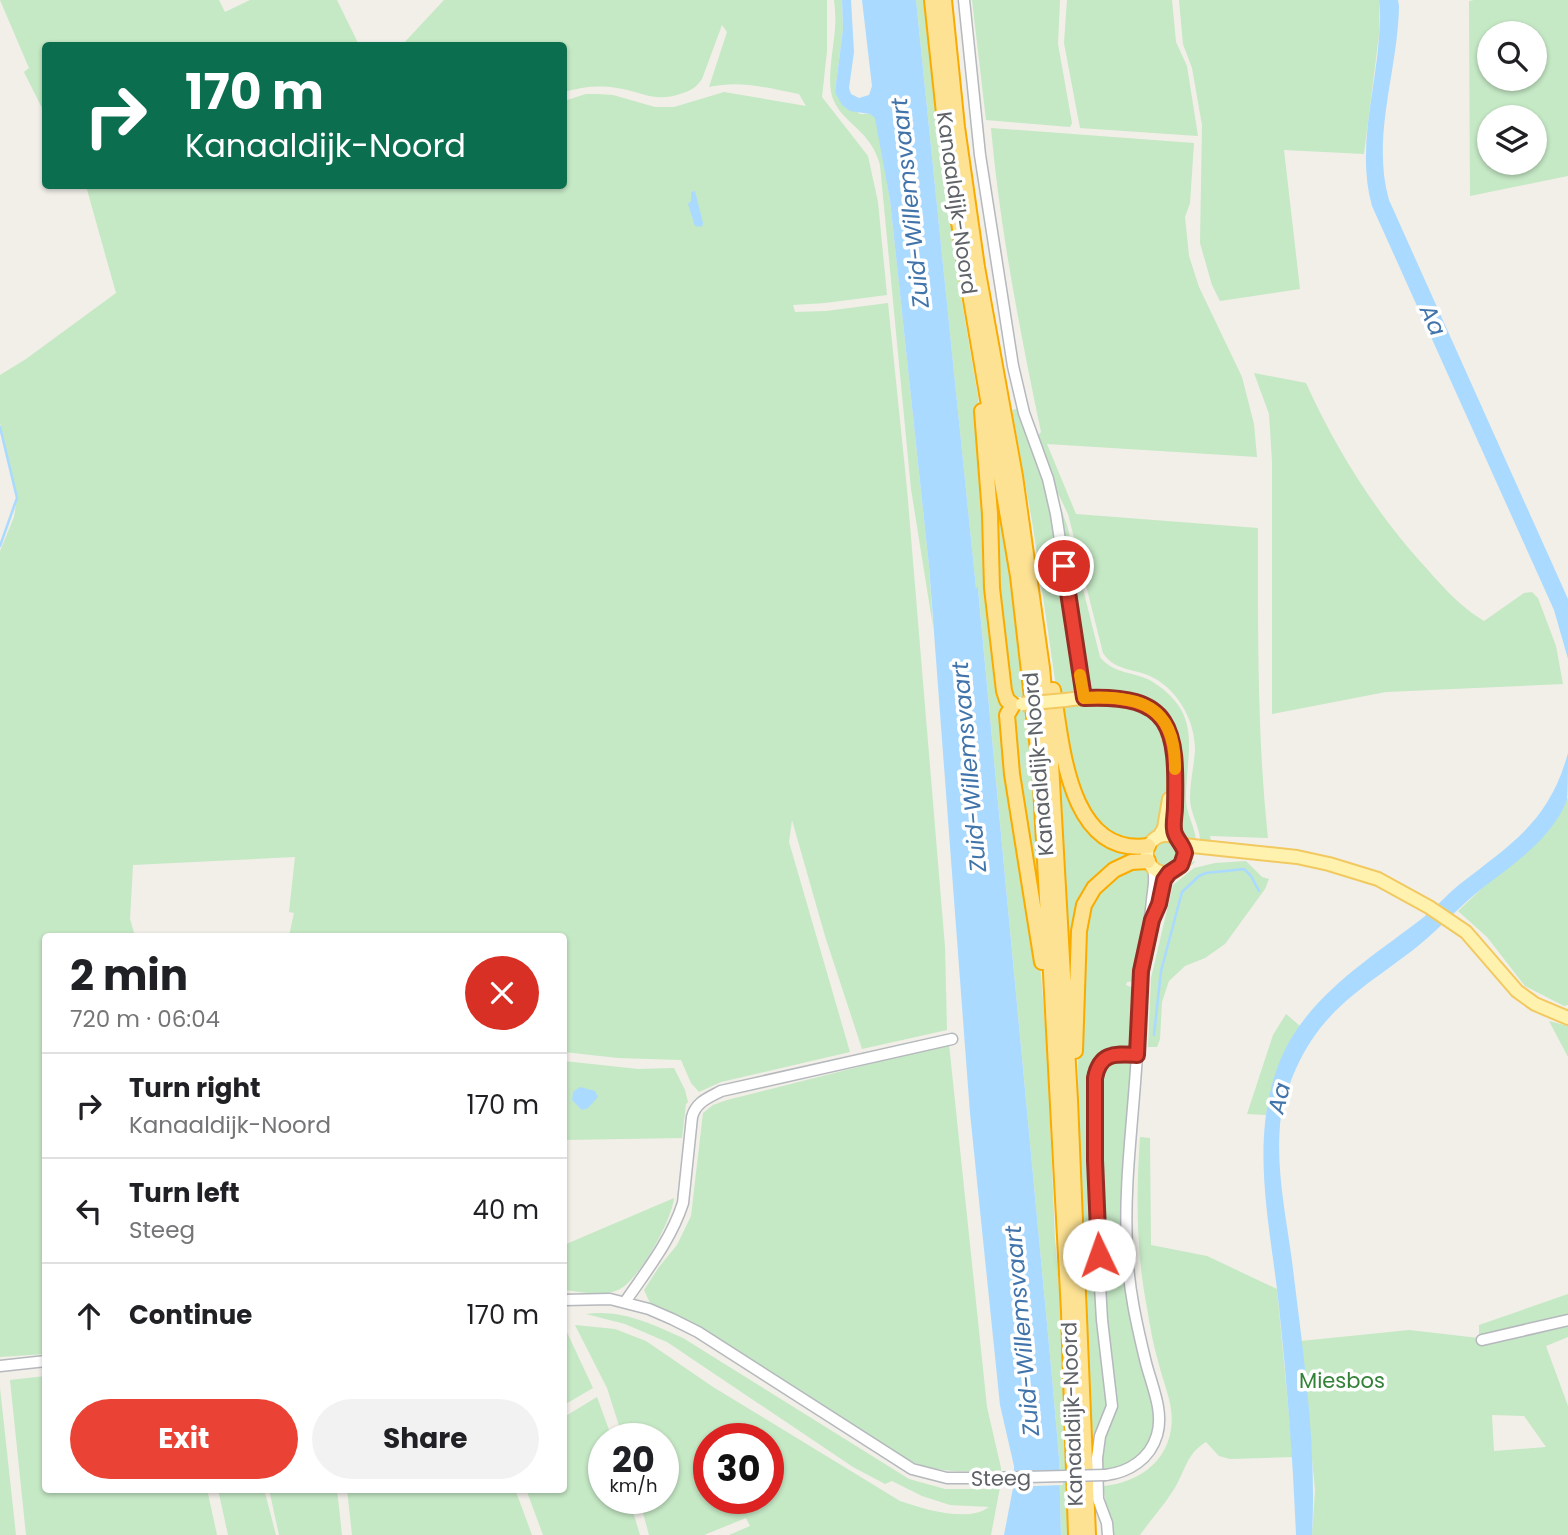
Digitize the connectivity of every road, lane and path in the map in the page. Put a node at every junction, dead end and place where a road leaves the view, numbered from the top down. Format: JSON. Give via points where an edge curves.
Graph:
{"nodes":[{"id":1,"x":932,"y":0,"type":"edge"},
{"id":2,"x":944,"y":0,"type":"edge"},
{"id":3,"x":964,"y":0,"type":"edge"},
{"id":4,"x":980,"y":353,"type":"junction"},
{"id":5,"x":1034,"y":603,"type":"junction"},
{"id":6,"x":1084,"y":698,"type":"junction"},
{"id":7,"x":1018,"y":705,"type":"junction"},
{"id":8,"x":1174,"y":782,"type":"junction"},
{"id":9,"x":1160,"y":835,"type":"junction"},
{"id":10,"x":1179,"y":841,"type":"junction"},
{"id":11,"x":1230,"y":852,"type":"junction"},
{"id":12,"x":1150,"y":859,"type":"junction"},
{"id":13,"x":1184,"y":861,"type":"junction"},
{"id":14,"x":1169,"y":873,"type":"junction"},
{"id":15,"x":1152,"y":920,"type":"junction"},
{"id":16,"x":1568,"y":1018,"type":"edge"},
{"id":17,"x":952,"y":1039,"type":"dead end"},
{"id":18,"x":1137,"y":1055,"type":"junction"},
{"id":19,"x":1056,"y":1067,"type":"junction"},
{"id":20,"x":1070,"y":1100,"type":"junction"},
{"id":21,"x":567,"y":1300,"type":"edge"},
{"id":22,"x":625,"y":1302,"type":"junction"},
{"id":23,"x":1568,"y":1320,"type":"edge"},
{"id":24,"x":1482,"y":1340,"type":"dead end"},
{"id":25,"x":42,"y":1361,"type":"edge"},
{"id":26,"x":0,"y":1366,"type":"edge"},
{"id":27,"x":1076,"y":1535,"type":"edge"},
{"id":28,"x":1088,"y":1535,"type":"edge"},
{"id":29,"x":1108,"y":1535,"type":"edge"}],
"edges":[{"from":1,"to":4,"type":"highway","name":"Kanaaldijk-Noord"},
{"from":2,"to":5,"type":"highway","name":"Kanaaldijk-Noord","via":[[975,254]]},
{"from":3,"to":6,"type":"street","name":"Kanaaldijk-Noord","via":[[980,155],[1013,366],[1056,514]]},
{"from":4,"to":7,"type":"highway","via":[[992,587],[1004,691],[1007,700]]},
{"from":4,"to":19,"type":"highway","name":"Kanaaldijk-Noord","via":[[1028,652],[1042,794]]},
{"from":5,"to":12,"type":"highway","via":[[1079,805],[1108,839]]},
{"from":5,"to":20,"type":"highway","name":"Kanaaldijk-Noord","via":[[1051,764]]},
{"from":6,"to":7,"type":"main road","bridge":true},
{"from":6,"to":8,"type":"main road","via":[[1138,701],[1157,713],[1173,744]]},
{"from":7,"to":19,"type":"highway","via":[[1007,715],[1015,800],[1040,938]]},
{"from":8,"to":9,"type":"main road"},
{"from":8,"to":10,"type":"main road"},
{"from":9,"to":10,"type":"main road"},
{"from":9,"to":12,"type":"main road","via":[[1152,839]]},
{"from":10,"to":11,"type":"main road"},
{"from":10,"to":13,"type":"main road"},
{"from":11,"to":13,"type":"main road"},
{"from":11,"to":16,"type":"main road","via":[[1275,853],[1378,879],[1429,907],[1478,943],[1517,991]]},
{"from":12,"to":14,"type":"main road"},
{"from":12,"to":15,"type":"street","name":"Steeg","via":[[1155,876]]},
{"from":12,"to":20,"type":"highway","via":[[1131,862],[1103,877],[1082,912]]},
{"from":13,"to":14,"type":"main road"},
{"from":14,"to":15,"type":"street","name":"Steeg"},
{"from":15,"to":18,"type":"street","name":"Steeg","via":[[1141,971]]},
{"from":17,"to":22,"type":"street","via":[[721,1091],[703,1101],[692,1117],[678,1216],[665,1244]]},
{"from":18,"to":22,"type":"street","name":"Steeg","bridge":true,"via":[[1127,1165],[1127,1251],[1133,1306],[1160,1421],[1154,1443],[1134,1467],[1106,1475],[982,1478],[947,1478],[912,1469],[698,1332]]},
{"from":18,"to":29,"type":"street","name":"Kanaaldijk-Noord","via":[[1106,1058],[1097,1066],[1095,1078],[1097,1234],[1112,1406],[1100,1436],[1098,1499]]},
{"from":19,"to":27,"type":"highway","name":"Kanaaldijk-Noord"},
{"from":20,"to":28,"type":"highway","name":"Kanaaldijk-Noord"},
{"from":21,"to":22,"type":"street","name":"Steeg"},
{"from":23,"to":24,"type":"street"},
{"from":25,"to":26,"type":"street"}]}
